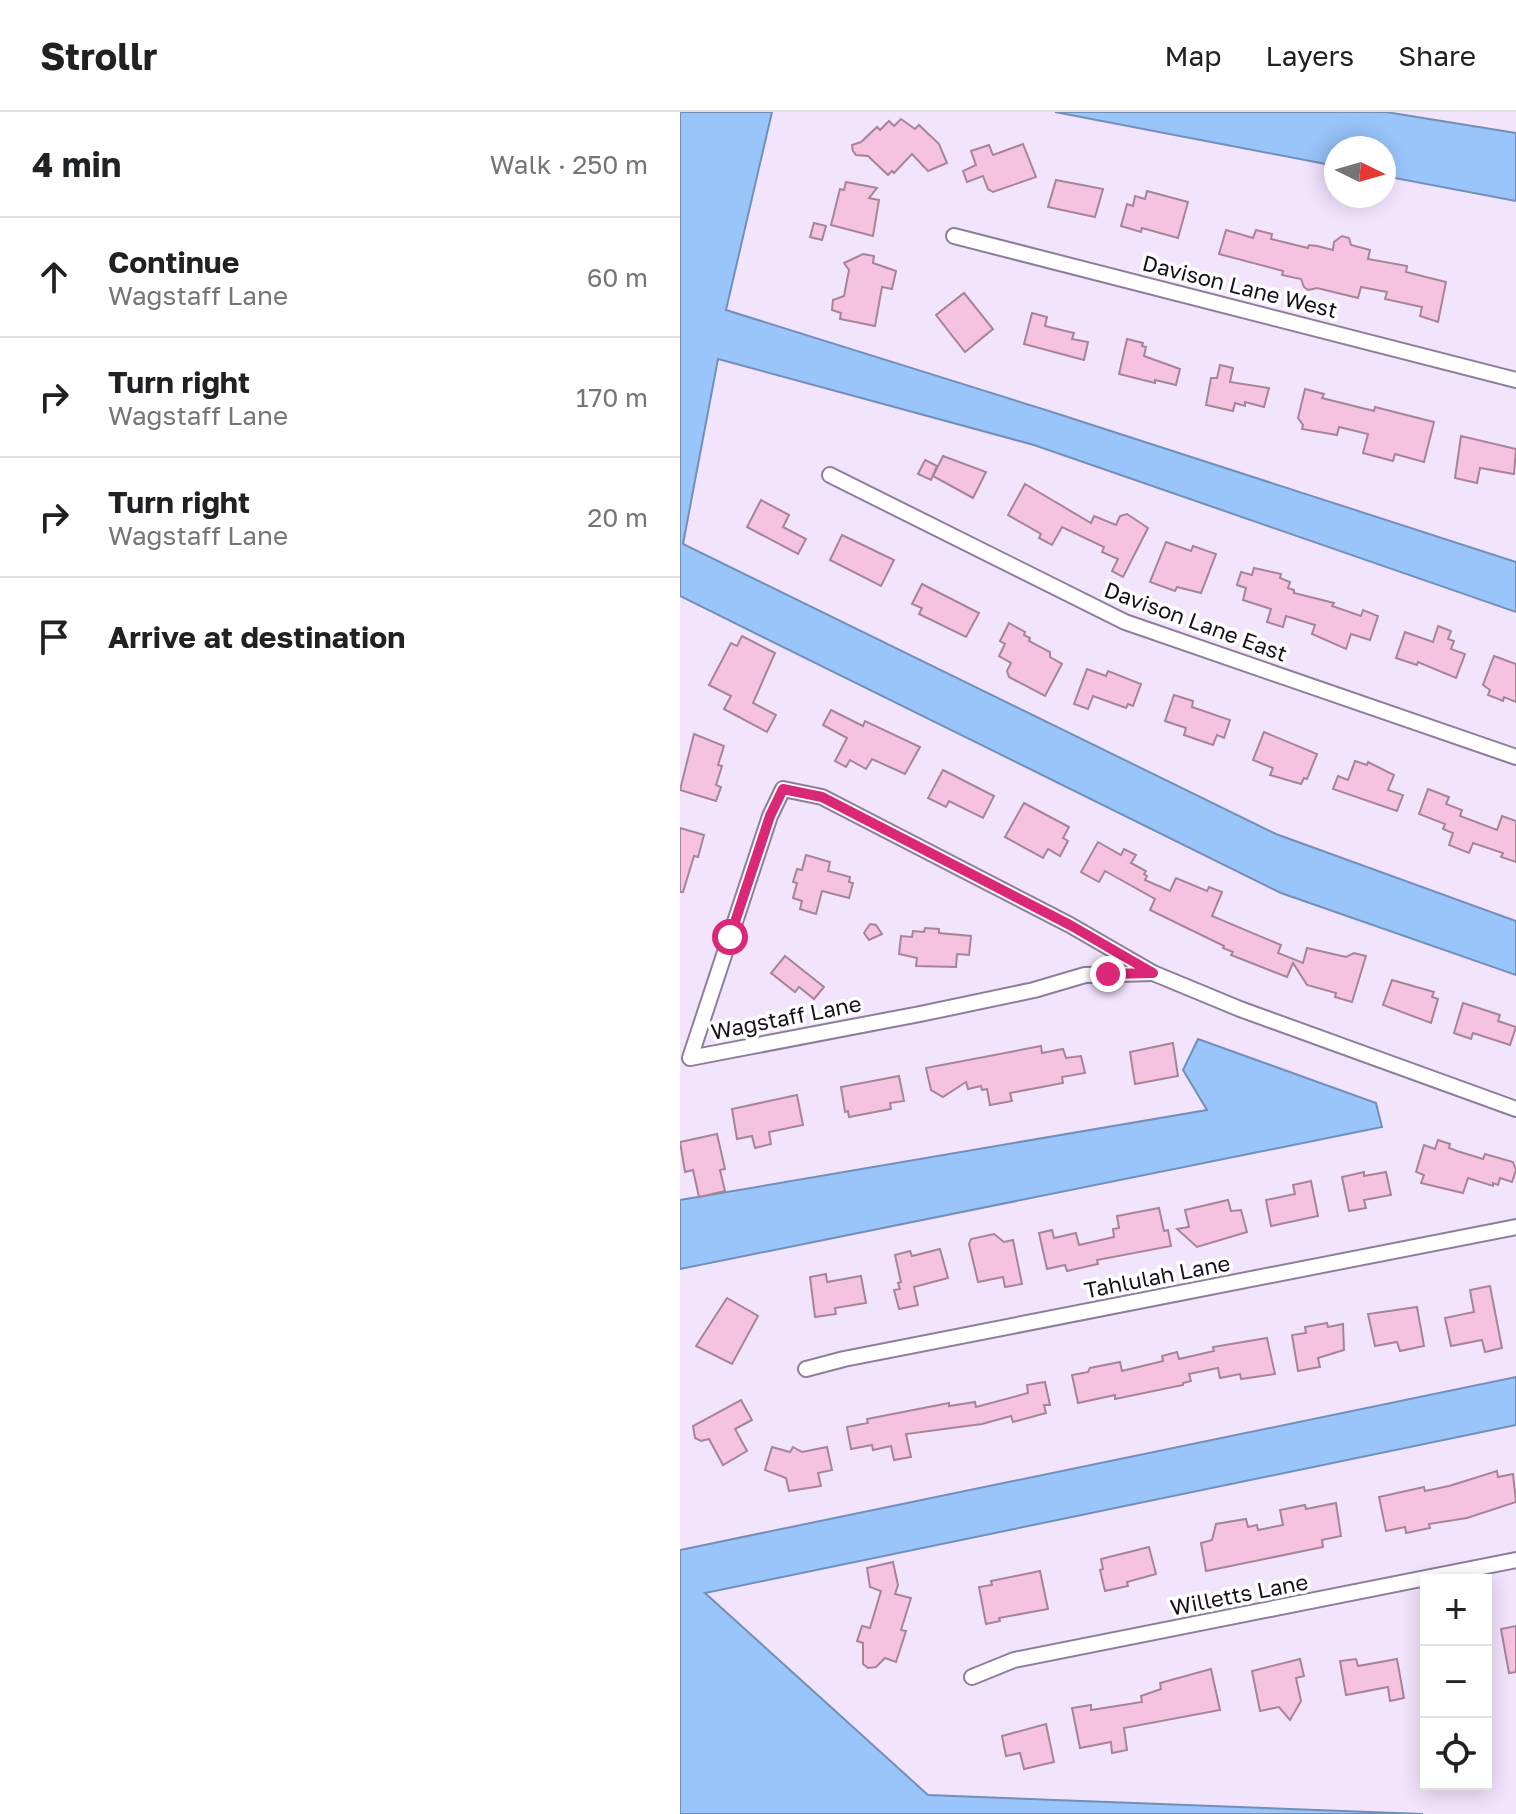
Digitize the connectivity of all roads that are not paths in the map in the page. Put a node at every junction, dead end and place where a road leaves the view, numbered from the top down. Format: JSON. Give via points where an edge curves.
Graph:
{"nodes":[{"id":1,"x":954,"y":236,"type":"dead end"},
{"id":2,"x":1516,"y":380,"type":"edge"},
{"id":3,"x":830,"y":475,"type":"dead end"},
{"id":4,"x":1516,"y":757,"type":"edge"},
{"id":5,"x":1153,"y":973,"type":"junction"},
{"id":6,"x":1516,"y":1109,"type":"edge"},
{"id":7,"x":1516,"y":1227,"type":"edge"},
{"id":8,"x":806,"y":1369,"type":"dead end"},
{"id":9,"x":1516,"y":1560,"type":"edge"},
{"id":10,"x":972,"y":1677,"type":"dead end"}],
"edges":[{"from":1,"to":2,"type":"street","name":"Davison Lane West"},
{"from":3,"to":4,"type":"street","name":"Davison Lane East","via":[[1125,622]]},
{"from":5,"to":5,"type":"street","name":"Wagstaff Lane","via":[[822,797],[783,789],[690,1058],[920,1014],[1085,975]]},
{"from":5,"to":6,"type":"street","name":"Wagstaff Lane"},
{"from":7,"to":8,"type":"street","name":"Tahlulah Lane"},
{"from":9,"to":10,"type":"street","name":"Willetts Lane","via":[[1014,1660]]}]}
